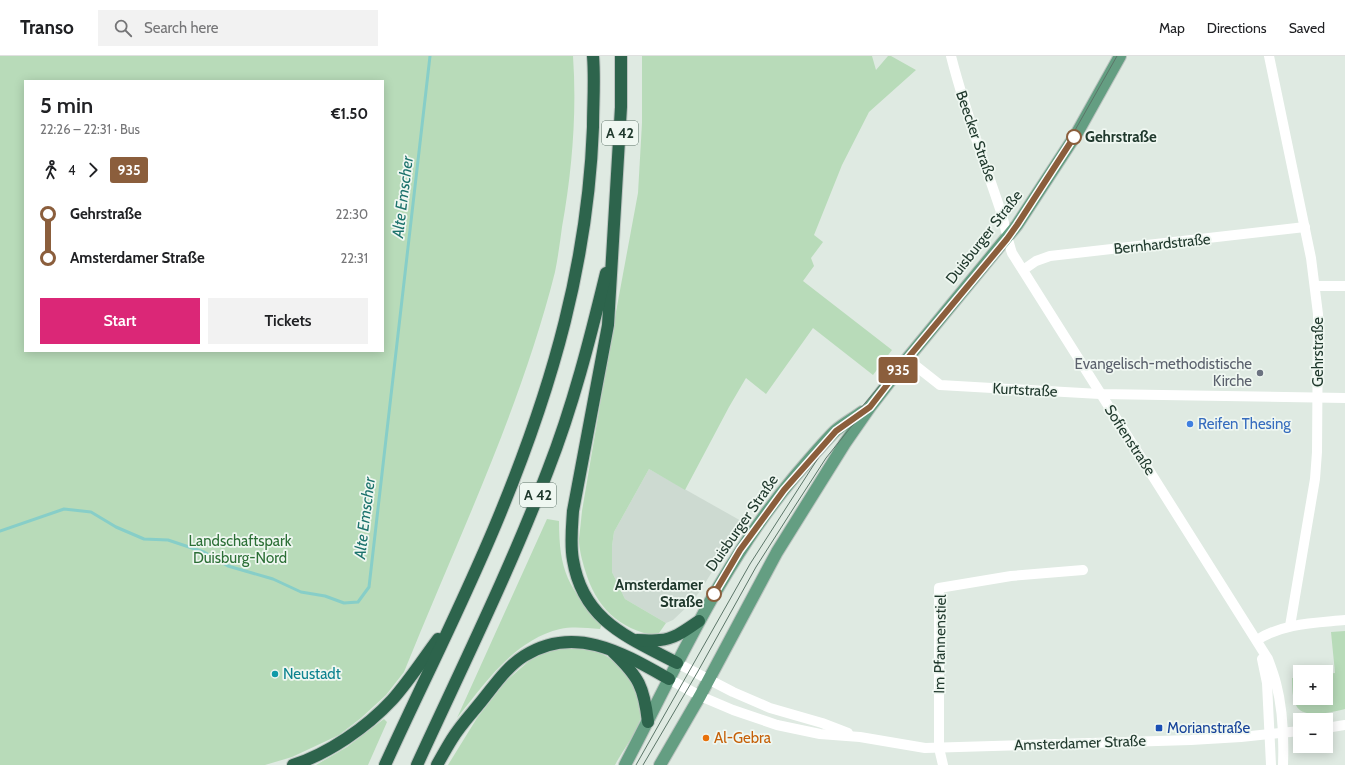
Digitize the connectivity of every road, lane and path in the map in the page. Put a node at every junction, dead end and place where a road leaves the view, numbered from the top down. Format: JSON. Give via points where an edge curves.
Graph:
{"nodes":[{"id":1,"x":593,"y":56,"type":"edge"},
{"id":2,"x":621,"y":56,"type":"edge"},
{"id":3,"x":952,"y":56,"type":"edge"},
{"id":4,"x":1120,"y":56,"type":"edge"},
{"id":5,"x":1270,"y":56,"type":"edge"},
{"id":6,"x":616,"y":210,"type":"junction"},
{"id":7,"x":1305,"y":228,"type":"junction"},
{"id":8,"x":1007,"y":239,"type":"junction"},
{"id":9,"x":1023,"y":270,"type":"junction"},
{"id":10,"x":1315,"y":286,"type":"junction"},
{"id":11,"x":1345,"y":286,"type":"edge"},
{"id":12,"x":907,"y":359,"type":"junction"},
{"id":13,"x":1100,"y":394,"type":"junction"},
{"id":14,"x":1318,"y":397,"type":"junction"},
{"id":15,"x":1345,"y":398,"type":"edge"},
{"id":16,"x":870,"y":407,"type":"junction"},
{"id":17,"x":1082,"y":570,"type":"dead end"},
{"id":18,"x":456,"y":615,"type":"junction"},
{"id":19,"x":1345,"y":620,"type":"edge"},
{"id":20,"x":699,"y":621,"type":"junction"},
{"id":21,"x":1290,"y":626,"type":"junction"},
{"id":22,"x":633,"y":640,"type":"junction"},
{"id":23,"x":1257,"y":640,"type":"junction"},
{"id":24,"x":609,"y":649,"type":"junction"},
{"id":25,"x":677,"y":662,"type":"junction"},
{"id":26,"x":669,"y":679,"type":"junction"},
{"id":27,"x":708,"y":679,"type":"junction"},
{"id":28,"x":700,"y":696,"type":"junction"},
{"id":29,"x":648,"y":722,"type":"junction"},
{"id":30,"x":1345,"y":725,"type":"edge"},
{"id":31,"x":1333,"y":727,"type":"edge"},
{"id":32,"x":1293,"y":732,"type":"edge"},
{"id":33,"x":1283,"y":733,"type":"junction"},
{"id":34,"x":1269,"y":735,"type":"junction"},
{"id":35,"x":860,"y":737,"type":"junction"},
{"id":36,"x":939,"y":748,"type":"junction"},
{"id":37,"x":294,"y":764,"type":"edge"},
{"id":38,"x":385,"y":765,"type":"edge"},
{"id":39,"x":417,"y":765,"type":"edge"},
{"id":40,"x":437,"y":765,"type":"edge"},
{"id":41,"x":625,"y":765,"type":"edge"},
{"id":42,"x":660,"y":765,"type":"edge"},
{"id":43,"x":943,"y":765,"type":"edge"},
{"id":44,"x":1271,"y":765,"type":"edge"},
{"id":45,"x":1283,"y":765,"type":"edge"}],
"edges":[{"from":1,"to":18,"type":"highway","number":"A 42","via":[[591,168],[577,272],[565,324],[549,381],[516,472]]},
{"from":2,"to":6,"type":"highway","number":"A 42"},
{"from":3,"to":8,"type":"street","name":"Beecker Straße","via":[[958,85],[1002,214]]},
{"from":4,"to":8,"type":"main road","name":"Duisburger Straße","via":[[1077,133]]},
{"from":5,"to":7,"type":"street","name":"Gehrstraße"},
{"from":6,"to":22,"type":"highway","via":[[608,325],[573,511],[572,559],[584,594],[596,613]]},
{"from":6,"to":39,"type":"highway","number":"A 42","via":[[606,273],[586,354],[549,469],[519,543]]},
{"from":7,"to":9,"type":"street","name":"Bernhardstraße","via":[[1050,256],[1036,261]]},
{"from":7,"to":10,"type":"street","name":"Gehrstraße"},
{"from":8,"to":9,"type":"street","name":"Sofienstraße"},
{"from":8,"to":12,"type":"main road","name":"Duisburger Straße"},
{"from":9,"to":13,"type":"street","name":"Sofienstraße"},
{"from":10,"to":11,"type":"street"},
{"from":10,"to":14,"type":"street","name":"Gehrstraße","via":[[1318,314]]},
{"from":12,"to":13,"type":"street","name":"Kurtstraße","via":[[940,385]]},
{"from":12,"to":16,"type":"main road","name":"Duisburger Straße"},
{"from":13,"to":14,"type":"street","name":"Kurtstraße"},
{"from":13,"to":23,"type":"street","name":"Sofienstraße"},
{"from":14,"to":15,"type":"street","name":"Kurtstraße"},
{"from":14,"to":21,"type":"street","name":"Gehrstraße","via":[[1315,479]]},
{"from":16,"to":20,"type":"main road","name":"Duisburger Straße","via":[[836,431],[784,490],[740,550]]},
{"from":16,"to":27,"type":"main road","name":"Duisburger Straße","via":[[777,552]]},
{"from":17,"to":36,"type":"street","name":"Im Pfannenstiel","via":[[1011,576],[939,588]]},
{"from":18,"to":37,"type":"highway","via":[[392,700],[342,742]]},
{"from":18,"to":38,"type":"highway","number":"A 42"},
{"from":19,"to":21,"type":"street"},
{"from":20,"to":22,"type":"highway","via":[[668,639]]},
{"from":20,"to":25,"type":"main road","name":"Duisburger Straße"},
{"from":21,"to":23,"type":"street","via":[[1268,632]]},
{"from":22,"to":25,"type":"highway"},
{"from":23,"to":33,"type":"street","name":"Sofienstraße","via":[[1268,659],[1276,683]]},
{"from":23,"to":34,"type":"street","name":"Sofienstraße","via":[[1267,683]]},
{"from":24,"to":26,"type":"highway","via":[[626,655]]},
{"from":24,"to":29,"type":"highway","via":[[638,681],[645,700]]},
{"from":24,"to":40,"type":"highway","via":[[578,641],[563,642],[544,646],[524,656],[504,673],[453,738]]},
{"from":25,"to":26,"type":"main road","name":"Duisburger Straße"},
{"from":25,"to":27,"type":"street","name":"Amsterdamer Straße"},
{"from":26,"to":28,"type":"street","name":"Amsterdamer Straße"},
{"from":26,"to":29,"type":"main road","name":"Duisburger Straße"},
{"from":27,"to":28,"type":"main road","name":"Duisburger Straße"},
{"from":27,"to":35,"type":"street","name":"Amsterdamer Straße","via":[[770,708]]},
{"from":28,"to":35,"type":"street","name":"Amsterdamer Straße","via":[[777,725],[820,734]]},
{"from":28,"to":42,"type":"main road","name":"Duisburger Straße"},
{"from":29,"to":41,"type":"main road","name":"Duisburger Straße"},
{"from":30,"to":31,"type":"street"},
{"from":32,"to":33,"type":"street","name":"Amsterdamer Straße"},
{"from":33,"to":34,"type":"street","name":"Amsterdamer Straße"},
{"from":33,"to":45,"type":"street","name":"Sofienstraße"},
{"from":34,"to":36,"type":"street","name":"Amsterdamer Straße"},
{"from":34,"to":44,"type":"street","name":"Sofienstraße"},
{"from":35,"to":36,"type":"street","name":"Amsterdamer Straße"},
{"from":36,"to":43,"type":"street"}]}
